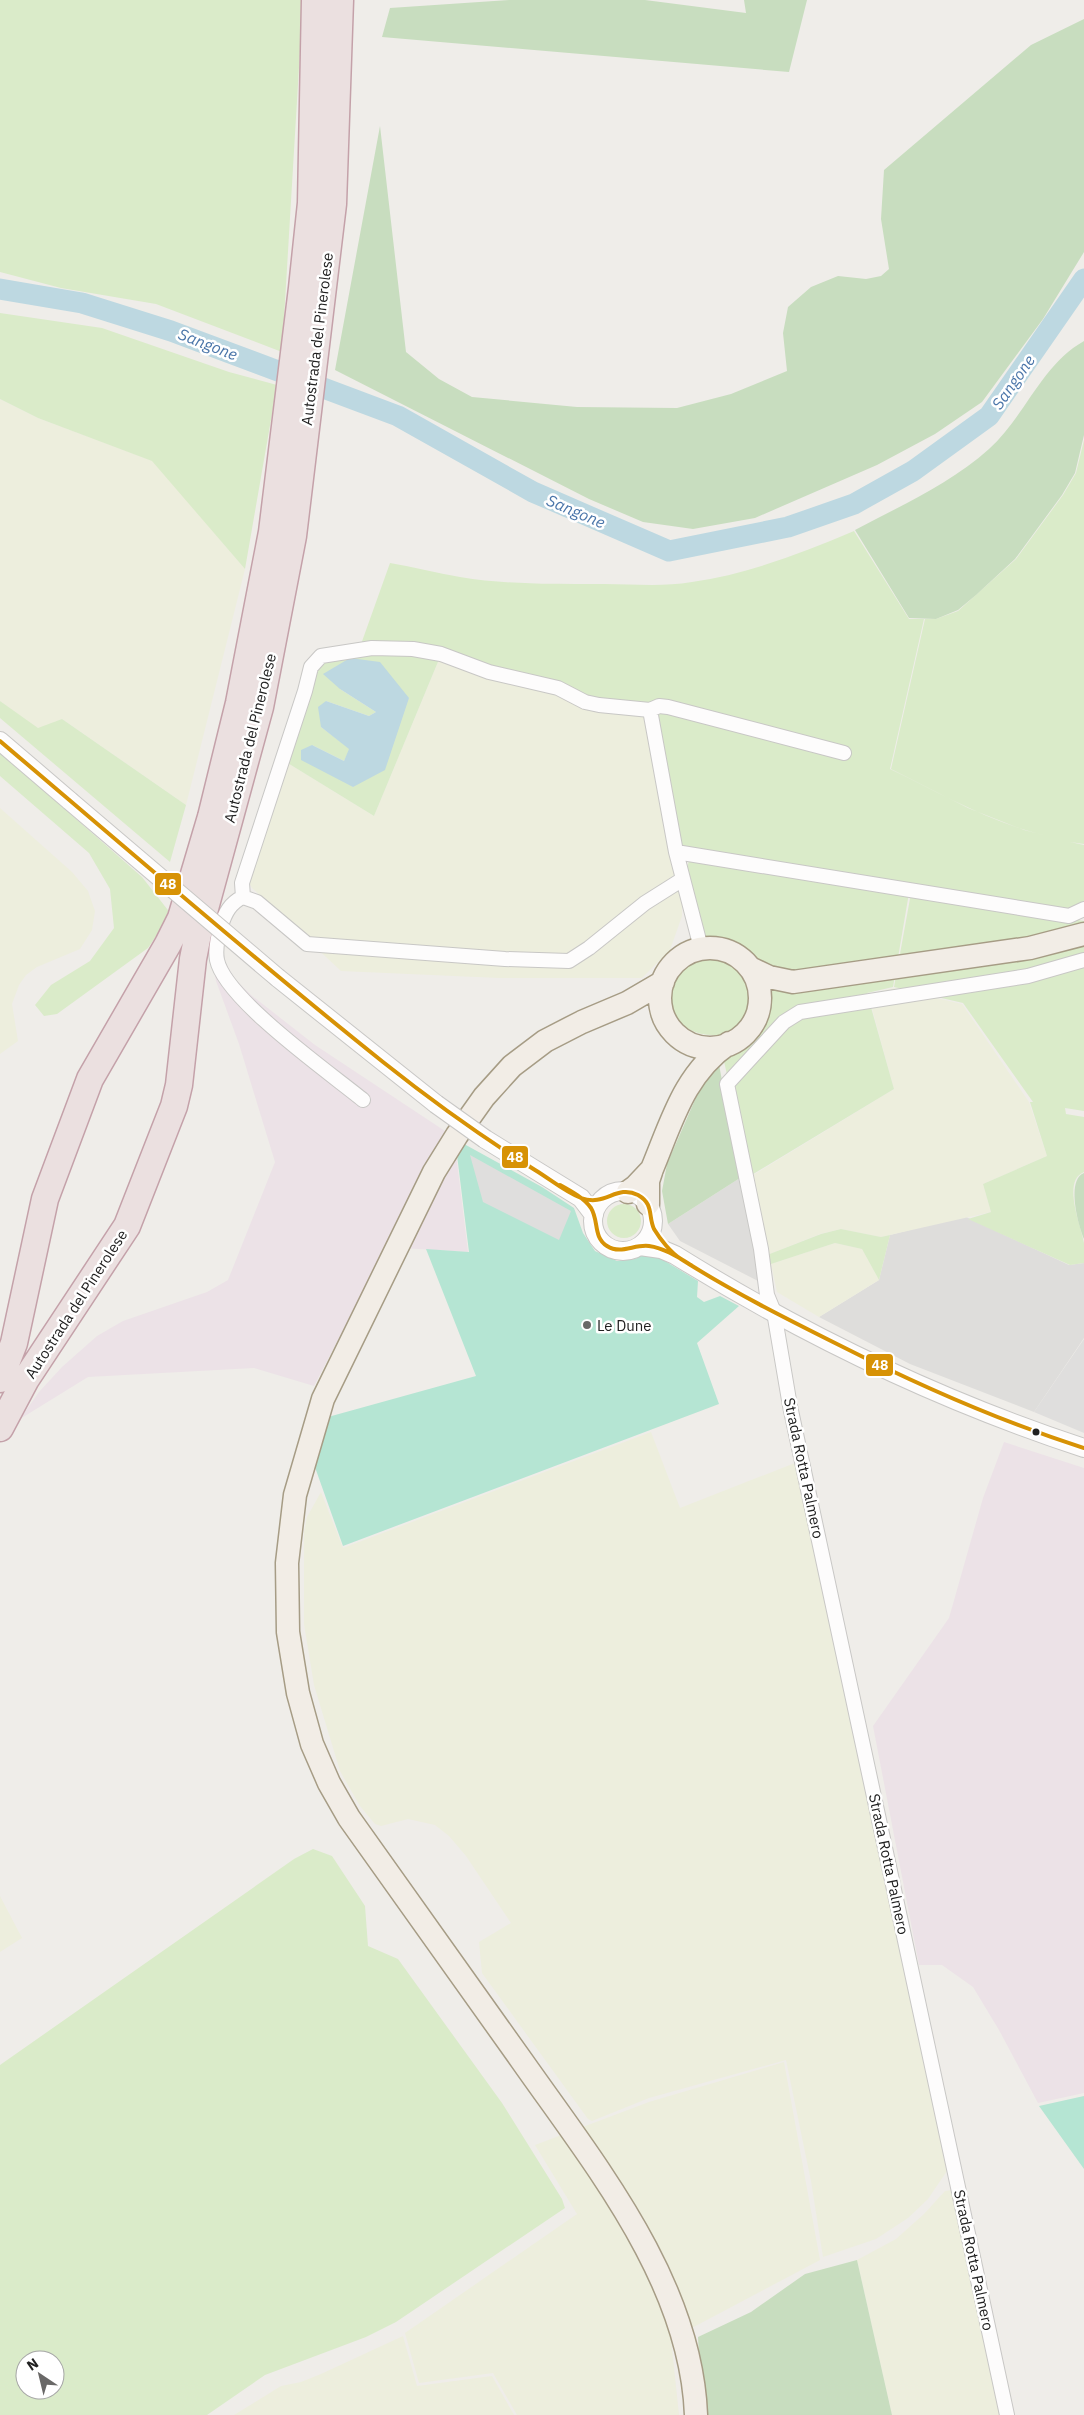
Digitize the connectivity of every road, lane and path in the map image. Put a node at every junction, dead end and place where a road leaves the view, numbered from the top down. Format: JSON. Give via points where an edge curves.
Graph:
{"nodes":[{"id":1,"x":315,"y":0,"type":"edge"},
{"id":2,"x":340,"y":0,"type":"edge"},
{"id":3,"x":283,"y":534,"type":"junction"},
{"id":4,"x":650,"y":710,"type":"junction"},
{"id":5,"x":0,"y":741,"type":"edge"},
{"id":6,"x":844,"y":753,"type":"dead end"},
{"id":7,"x":676,"y":852,"type":"junction"},
{"id":8,"x":683,"y":879,"type":"junction"},
{"id":9,"x":243,"y":897,"type":"junction"},
{"id":10,"x":1084,"y":909,"type":"edge"},
{"id":11,"x":1084,"y":934,"type":"edge"},
{"id":12,"x":701,"y":948,"type":"junction"},
{"id":13,"x":1084,"y":960,"type":"edge"},
{"id":14,"x":750,"y":968,"type":"junction"},
{"id":15,"x":662,"y":982,"type":"junction"},
{"id":16,"x":793,"y":982,"type":"junction"},
{"id":17,"x":756,"y":1016,"type":"junction"},
{"id":18,"x":665,"y":1020,"type":"junction"},
{"id":19,"x":582,"y":1022,"type":"junction"},
{"id":20,"x":683,"y":1040,"type":"junction"},
{"id":21,"x":730,"y":1043,"type":"junction"},
{"id":22,"x":687,"y":1086,"type":"junction"},
{"id":23,"x":363,"y":1100,"type":"dead end"},
{"id":24,"x":652,"y":1169,"type":"junction"},
{"id":25,"x":628,"y":1192,"type":"junction"},
{"id":26,"x":648,"y":1204,"type":"junction"},
{"id":27,"x":598,"y":1208,"type":"junction"},
{"id":28,"x":652,"y":1227,"type":"junction"},
{"id":29,"x":640,"y":1246,"type":"junction"},
{"id":30,"x":674,"y":1255,"type":"junction"},
{"id":31,"x":774,"y":1312,"type":"junction"},
{"id":32,"x":0,"y":1379,"type":"edge"},
{"id":33,"x":0,"y":1428,"type":"edge"},
{"id":34,"x":1084,"y":1448,"type":"edge"},
{"id":35,"x":696,"y":2415,"type":"edge"},
{"id":36,"x":1006,"y":2415,"type":"edge"}],
"edges":[{"from":1,"to":3,"type":"highway","name":"Autostrada del Pinerolese","via":[[311,203]]},
{"from":2,"to":3,"type":"highway","name":"Autostrada del Pinerolese","via":[[333,204]]},
{"from":3,"to":32,"type":"highway","name":"Autostrada del Pinerolese","via":[[211,817],[180,918],[90,1079],[45,1199],[14,1343]]},
{"from":3,"to":33,"type":"highway","name":"Autostrada del Pinerolese","via":[[260,707],[198,934],[174,1106],[127,1226],[26,1380]]},
{"from":4,"to":6,"type":"street","via":[[668,706]]},
{"from":4,"to":7,"type":"street"},
{"from":4,"to":9,"type":"street","via":[[592,703],[558,688],[489,672],[441,654],[372,648],[321,656],[308,675],[242,883]]},
{"from":5,"to":27,"type":"street","bridge":true,"via":[[278,978],[436,1104],[485,1139]]},
{"from":7,"to":8,"type":"street"},
{"from":7,"to":10,"type":"street","via":[[1069,916]]},
{"from":8,"to":9,"type":"street","via":[[645,903],[569,961],[307,944],[257,902]]},
{"from":8,"to":12,"type":"street"},
{"from":9,"to":23,"type":"street","via":[[227,909],[219,931],[217,961],[224,975],[247,1005]]},
{"from":11,"to":16,"type":"main road","via":[[1030,948]]},
{"from":12,"to":14,"type":"main road","via":[[728,951]]},
{"from":12,"to":15,"type":"main road","via":[[677,960]]},
{"from":13,"to":31,"type":"street","name":"Strada Rotta Palmero","via":[[1028,976],[800,1012],[784,1022],[731,1078],[727,1084],[728,1092],[767,1295]]},
{"from":14,"to":16,"type":"main road","via":[[769,977]]},
{"from":14,"to":17,"type":"main road","via":[[760,996]]},
{"from":15,"to":18,"type":"main road","via":[[660,1001]]},
{"from":15,"to":19,"type":"main road","via":[[627,1003]]},
{"from":16,"to":17,"type":"main road","via":[[766,1001]]},
{"from":17,"to":21,"type":"main road","via":[[741,1036]]},
{"from":18,"to":19,"type":"main road","via":[[651,1014],[633,1013]]},
{"from":18,"to":20,"type":"main road"},
{"from":19,"to":35,"type":"main road","via":[[545,1041],[512,1066],[456,1135],[434,1172],[323,1399],[295,1495],[286,1563],[288,1632],[298,1693],[312,1744],[329,1783],[350,1818],[609,2185],[652,2258],[684,2340]]},
{"from":20,"to":21,"type":"main road","via":[[701,1047]]},
{"from":20,"to":22,"type":"main road","via":[[688,1061]]},
{"from":21,"to":22,"type":"main road","via":[[706,1061]]},
{"from":22,"to":24,"type":"main road"},
{"from":24,"to":25,"type":"main road"},
{"from":24,"to":26,"type":"main road","via":[[648,1181]]},
{"from":25,"to":26,"type":"street","via":[[640,1196]]},
{"from":25,"to":27,"type":"street","via":[[611,1194]]},
{"from":26,"to":28,"type":"street"},
{"from":27,"to":29,"type":"street","via":[[596,1232],[600,1239],[608,1246],[623,1251]]},
{"from":28,"to":29,"type":"street"},
{"from":28,"to":30,"type":"street"},
{"from":29,"to":30,"type":"street"},
{"from":30,"to":31,"type":"street"},
{"from":31,"to":34,"type":"street","via":[[923,1387]]},
{"from":31,"to":36,"type":"street","name":"Strada Rotta Palmero","via":[[790,1406]]}]}
